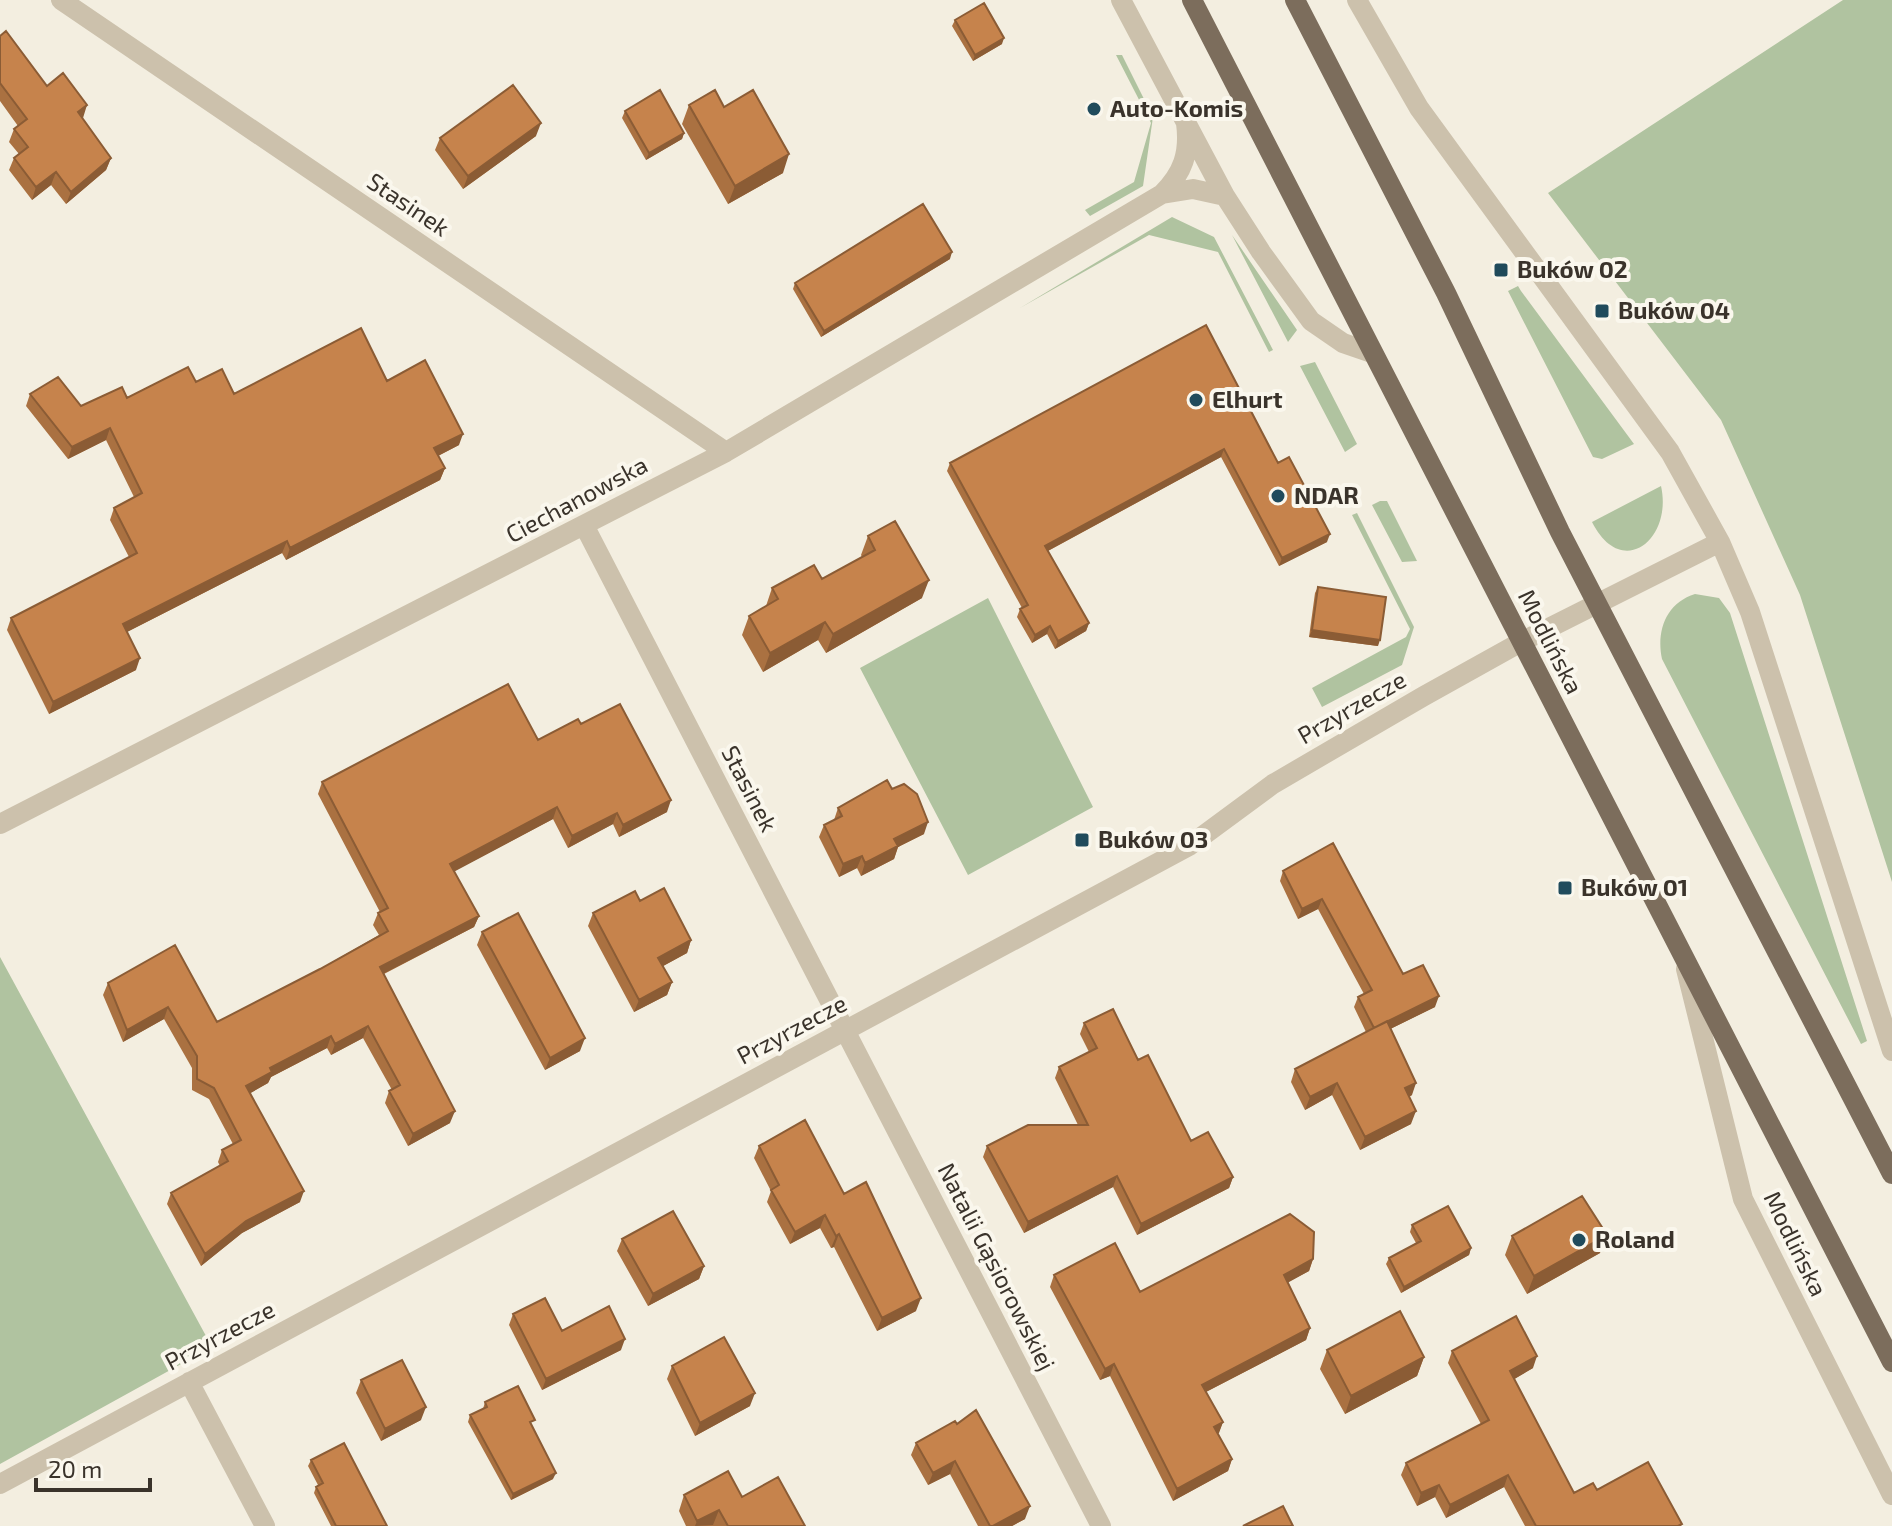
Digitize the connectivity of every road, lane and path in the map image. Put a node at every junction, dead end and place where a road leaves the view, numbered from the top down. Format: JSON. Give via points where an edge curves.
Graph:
{"nodes":[{"id":1,"x":61,"y":0,"type":"edge"},
{"id":2,"x":1121,"y":0,"type":"edge"},
{"id":3,"x":1192,"y":0,"type":"edge"},
{"id":4,"x":1295,"y":0,"type":"edge"},
{"id":5,"x":1357,"y":0,"type":"edge"},
{"id":6,"x":1186,"y":123,"type":"junction"},
{"id":7,"x":1162,"y":194,"type":"junction"},
{"id":8,"x":1225,"y":196,"type":"junction"},
{"id":9,"x":1372,"y":353,"type":"junction"},
{"id":10,"x":726,"y":452,"type":"junction"},
{"id":11,"x":585,"y":527,"type":"junction"},
{"id":12,"x":1720,"y":542,"type":"junction"},
{"id":13,"x":1597,"y":605,"type":"junction"},
{"id":14,"x":1521,"y":642,"type":"junction"},
{"id":15,"x":0,"y":824,"type":"edge"},
{"id":16,"x":1682,"y":954,"type":"junction"},
{"id":17,"x":845,"y":1032,"type":"junction"},
{"id":18,"x":1892,"y":1051,"type":"edge"},
{"id":19,"x":1892,"y":1174,"type":"edge"},
{"id":20,"x":1892,"y":1362,"type":"edge"},
{"id":21,"x":189,"y":1382,"type":"junction"},
{"id":22,"x":0,"y":1484,"type":"edge"},
{"id":23,"x":1892,"y":1495,"type":"edge"},
{"id":24,"x":265,"y":1526,"type":"edge"},
{"id":25,"x":1101,"y":1526,"type":"edge"}],
"edges":[{"from":1,"to":10,"type":"street","name":"Stasinek"},
{"from":2,"to":6,"type":"street"},
{"from":3,"to":9,"type":"main road","name":"Modlińska"},
{"from":4,"to":13,"type":"main road","via":[[1446,293]]},
{"from":5,"to":12,"type":"street","via":[[1419,108],[1670,452]]},
{"from":6,"to":7,"type":"street","name":"Ciechanowska","via":[[1184,164]]},
{"from":6,"to":8,"type":"street"},
{"from":7,"to":8,"type":"street","name":"Ciechanowska","via":[[1193,189]]},
{"from":7,"to":10,"type":"street","name":"Ciechanowska"},
{"from":8,"to":9,"type":"street","via":[[1311,321],[1343,343]]},
{"from":9,"to":14,"type":"main road","name":"Modlińska"},
{"from":10,"to":11,"type":"street","name":"Ciechanowska"},
{"from":11,"to":15,"type":"street","name":"Ciechanowska"},
{"from":11,"to":17,"type":"street","name":"Stasinek"},
{"from":12,"to":13,"type":"street"},
{"from":12,"to":18,"type":"street","via":[[1750,612]]},
{"from":13,"to":14,"type":"street","name":"Przyrzecze"},
{"from":13,"to":19,"type":"main road"},
{"from":14,"to":16,"type":"main road","name":"Modlińska"},
{"from":14,"to":17,"type":"street","name":"Przyrzecze","via":[[1273,784],[1189,846]]},
{"from":16,"to":20,"type":"main road","name":"Modlińska"},
{"from":16,"to":23,"type":"street","name":"Modlińska","via":[[1743,1199]]},
{"from":17,"to":21,"type":"street","name":"Przyrzecze"},
{"from":17,"to":25,"type":"street","name":"Natalii Gąsiorowskiej"},
{"from":21,"to":22,"type":"street","name":"Przyrzecze"},
{"from":21,"to":24,"type":"street"}]}
